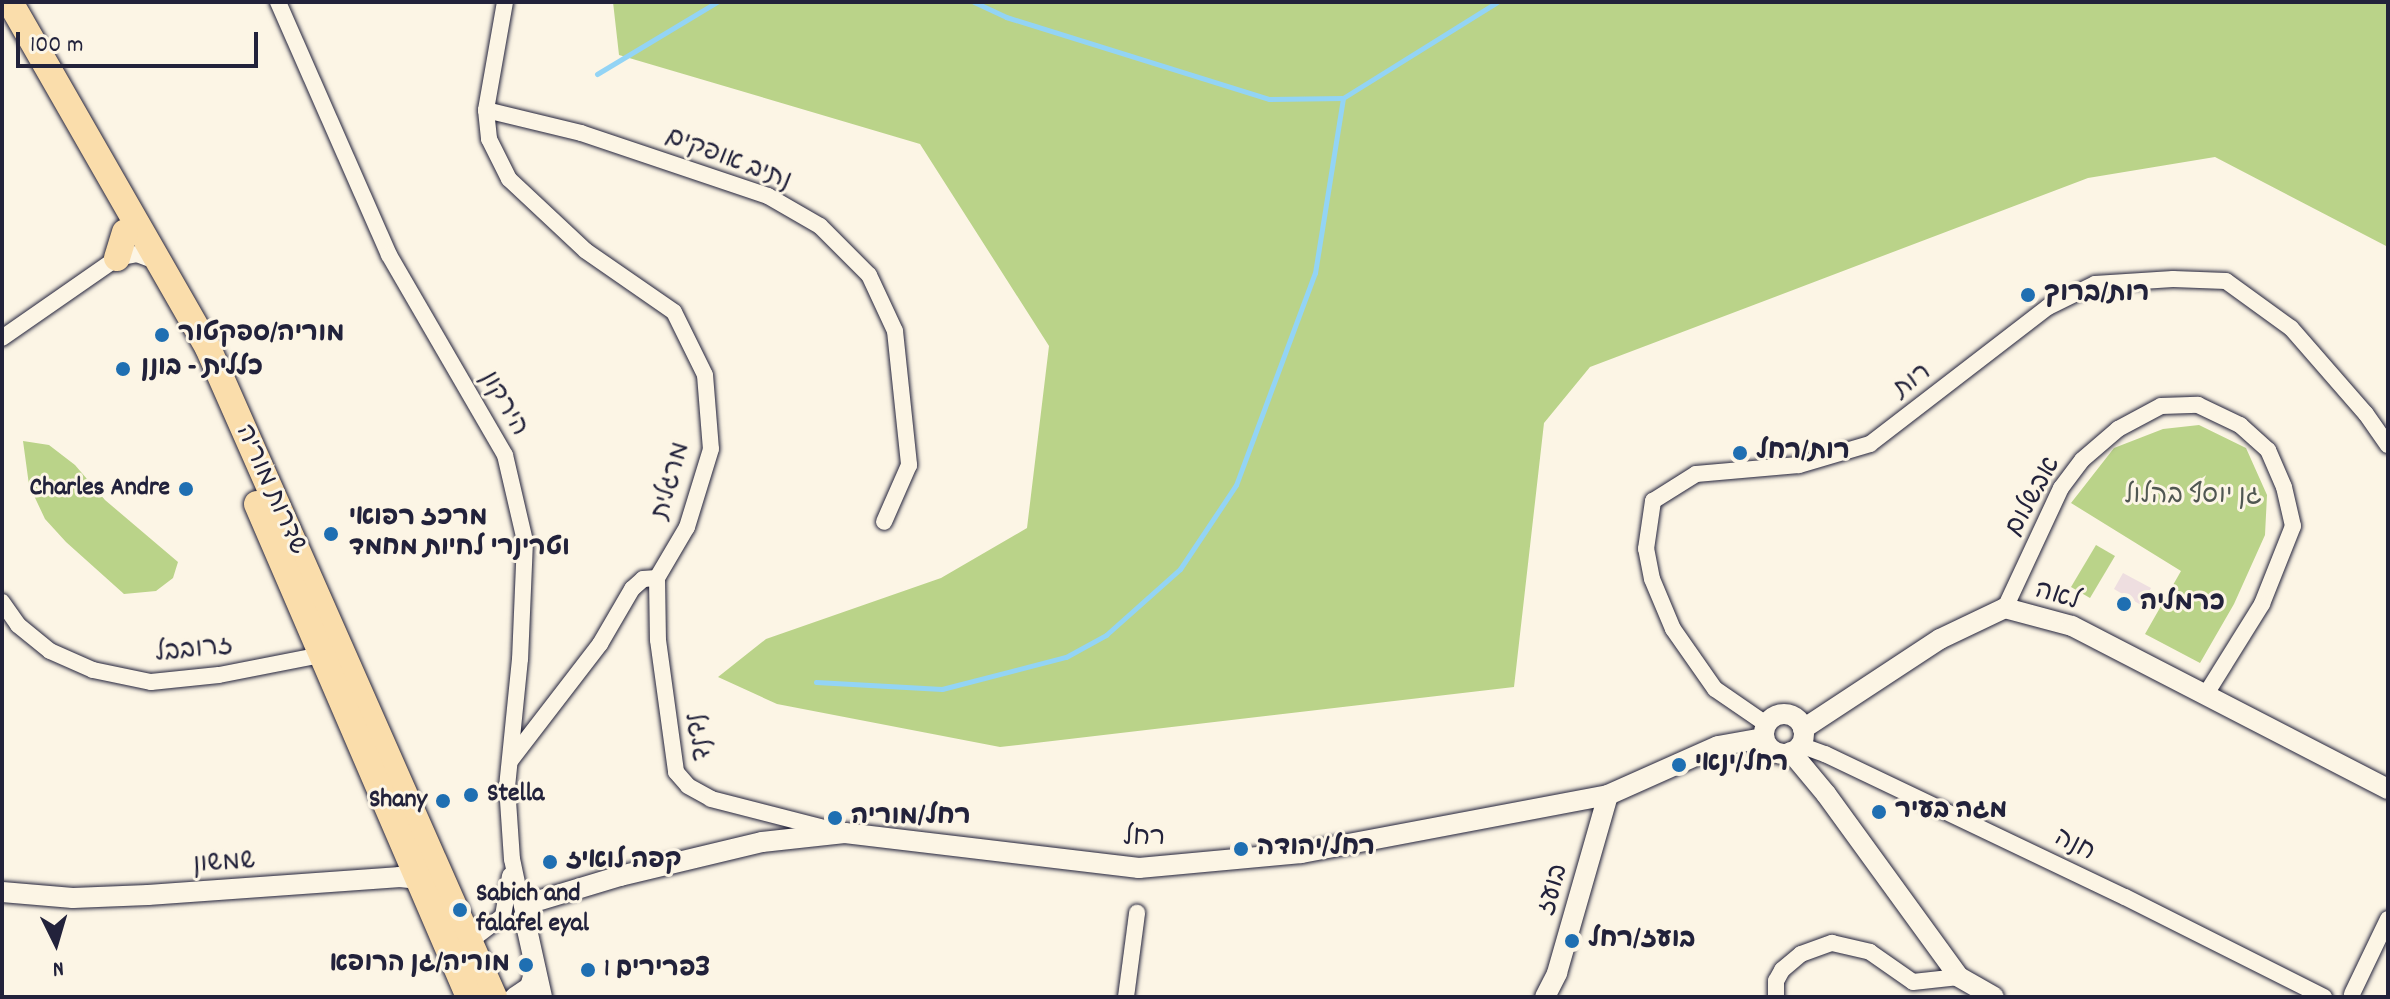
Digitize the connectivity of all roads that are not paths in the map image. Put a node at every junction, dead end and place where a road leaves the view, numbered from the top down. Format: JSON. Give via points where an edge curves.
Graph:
{"nodes":[{"id":1,"x":10,"y":2,"type":"edge"},
{"id":2,"x":278,"y":2,"type":"edge"},
{"id":3,"x":505,"y":2,"type":"edge"},
{"id":4,"x":2,"y":24,"type":"edge"},
{"id":5,"x":486,"y":110,"type":"junction"},
{"id":6,"x":126,"y":248,"type":"junction"},
{"id":7,"x":165,"y":269,"type":"junction"},
{"id":8,"x":4,"y":333,"type":"edge"},
{"id":9,"x":2388,"y":445,"type":"edge"},
{"id":10,"x":884,"y":522,"type":"dead end"},
{"id":11,"x":657,"y":578,"type":"junction"},
{"id":12,"x":2,"y":602,"type":"edge"},
{"id":13,"x":2005,"y":608,"type":"junction"},
{"id":14,"x":321,"y":655,"type":"junction"},
{"id":15,"x":2206,"y":694,"type":"junction"},
{"id":16,"x":1765,"y":731,"type":"junction"},
{"id":17,"x":1798,"y":742,"type":"junction"},
{"id":18,"x":509,"y":762,"type":"junction"},
{"id":19,"x":2388,"y":789,"type":"edge"},
{"id":20,"x":1608,"y":795,"type":"junction"},
{"id":21,"x":845,"y":833,"type":"junction"},
{"id":22,"x":512,"y":859,"type":"junction"},
{"id":23,"x":418,"y":878,"type":"junction"},
{"id":24,"x":447,"y":889,"type":"junction"},
{"id":25,"x":2,"y":892,"type":"edge"},
{"id":26,"x":1137,"y":913,"type":"dead end"},
{"id":27,"x":524,"y":916,"type":"junction"},
{"id":28,"x":2388,"y":919,"type":"edge"},
{"id":29,"x":469,"y":942,"type":"junction"},
{"id":30,"x":535,"y":969,"type":"junction"},
{"id":31,"x":1959,"y":977,"type":"junction"},
{"id":32,"x":2353,"y":996,"type":"edge"},
{"id":33,"x":469,"y":997,"type":"edge"},
{"id":34,"x":494,"y":997,"type":"edge"},
{"id":35,"x":515,"y":997,"type":"edge"},
{"id":36,"x":542,"y":997,"type":"edge"},
{"id":37,"x":1126,"y":997,"type":"edge"},
{"id":38,"x":1545,"y":997,"type":"edge"},
{"id":39,"x":1776,"y":997,"type":"edge"},
{"id":40,"x":1994,"y":997,"type":"edge"},
{"id":41,"x":2326,"y":997,"type":"edge"}],
"edges":[{"from":1,"to":7,"type":"main road","name":"שדרות מוריה"},
{"from":2,"to":18,"type":"street","name":"הירקון","via":[[389,255],[505,455],[525,541]]},
{"from":3,"to":5,"type":"street","name":"מרגלית"},
{"from":4,"to":6,"type":"main road","name":"שדרות מוריה"},
{"from":5,"to":10,"type":"street","name":"נתיב אופקים","via":[[581,133],[768,196],[820,226],[869,275],[895,331],[909,465]]},
{"from":5,"to":11,"type":"street","name":"מרגלית","via":[[489,139],[509,179],[586,251],[674,312],[705,375],[711,449],[687,527]]},
{"from":6,"to":7,"type":"street","via":[[148,255]]},
{"from":6,"to":8,"type":"street"},
{"from":6,"to":14,"type":"main road","name":"שדרות מוריה","via":[[196,364]]},
{"from":7,"to":24,"type":"main road","name":"שדרות מוריה","via":[[208,348]]},
{"from":9,"to":16,"type":"street","name":"רות","via":[[2291,328],[2226,281],[2095,284],[2048,307],[1870,444],[1799,465],[1696,474],[1653,501],[1646,549],[1673,629],[1715,689]]},
{"from":11,"to":18,"type":"street","name":"מרגלית","via":[[643,579],[632,589],[600,644]]},
{"from":11,"to":21,"type":"street","name":"גלגל","via":[[671,761],[682,780],[711,799]]},
{"from":12,"to":14,"type":"street","name":"זרובבל","via":[[18,625],[50,651],[93,670],[151,682]]},
{"from":13,"to":15,"type":"street","name":"לאה","via":[[2072,626]]},
{"from":13,"to":15,"type":"street","name":"אבשלום","via":[[2061,488],[2082,460],[2118,429],[2161,406],[2198,405],[2240,425],[2268,450],[2293,526],[2262,604]]},
{"from":13,"to":17,"type":"street","name":"לאה","via":[[1927,647]]},
{"from":14,"to":23,"type":"main road","name":"שדרות מוריה"},
{"from":15,"to":19,"type":"street","name":"לאה"},
{"from":16,"to":17,"type":"street","via":[[1772,750]]},
{"from":16,"to":17,"type":"street","name":"רחל","via":[[1783,714],[1796,718]]},
{"from":16,"to":20,"type":"street","name":"רחל"},
{"from":17,"to":31,"type":"street","via":[[1826,794]]},
{"from":17,"to":41,"type":"street","name":"חנה"},
{"from":18,"to":22,"type":"street","name":"הירקון"},
{"from":20,"to":21,"type":"street","name":"רחל","via":[[1301,853],[1139,868]]},
{"from":20,"to":38,"type":"street","name":"בועז","via":[[1557,973]]},
{"from":21,"to":27,"type":"street","name":"רחל","via":[[762,842],[620,876],[534,902]]},
{"from":22,"to":27,"type":"street","name":"הירקון"},
{"from":22,"to":29,"type":"street","via":[[503,916]]},
{"from":23,"to":24,"type":"street","name":"שמשון"},
{"from":23,"to":25,"type":"street","name":"שמשון","via":[[73,898]]},
{"from":23,"to":33,"type":"main road","name":"שדרות מוריה"},
{"from":24,"to":29,"type":"main road","name":"שדרות מוריה"},
{"from":26,"to":37,"type":"street"},
{"from":27,"to":30,"type":"street"},
{"from":28,"to":32,"type":"street"},
{"from":29,"to":34,"type":"main road","name":"שדרות מוריה"},
{"from":30,"to":35,"type":"street","via":[[530,987]]},
{"from":30,"to":36,"type":"street"},
{"from":31,"to":39,"type":"street","via":[[1913,982],[1870,952],[1832,943],[1801,954],[1782,970]]},
{"from":31,"to":40,"type":"street"},
{"from":32,"to":41,"type":"street","via":[[2341,991]]}]}
